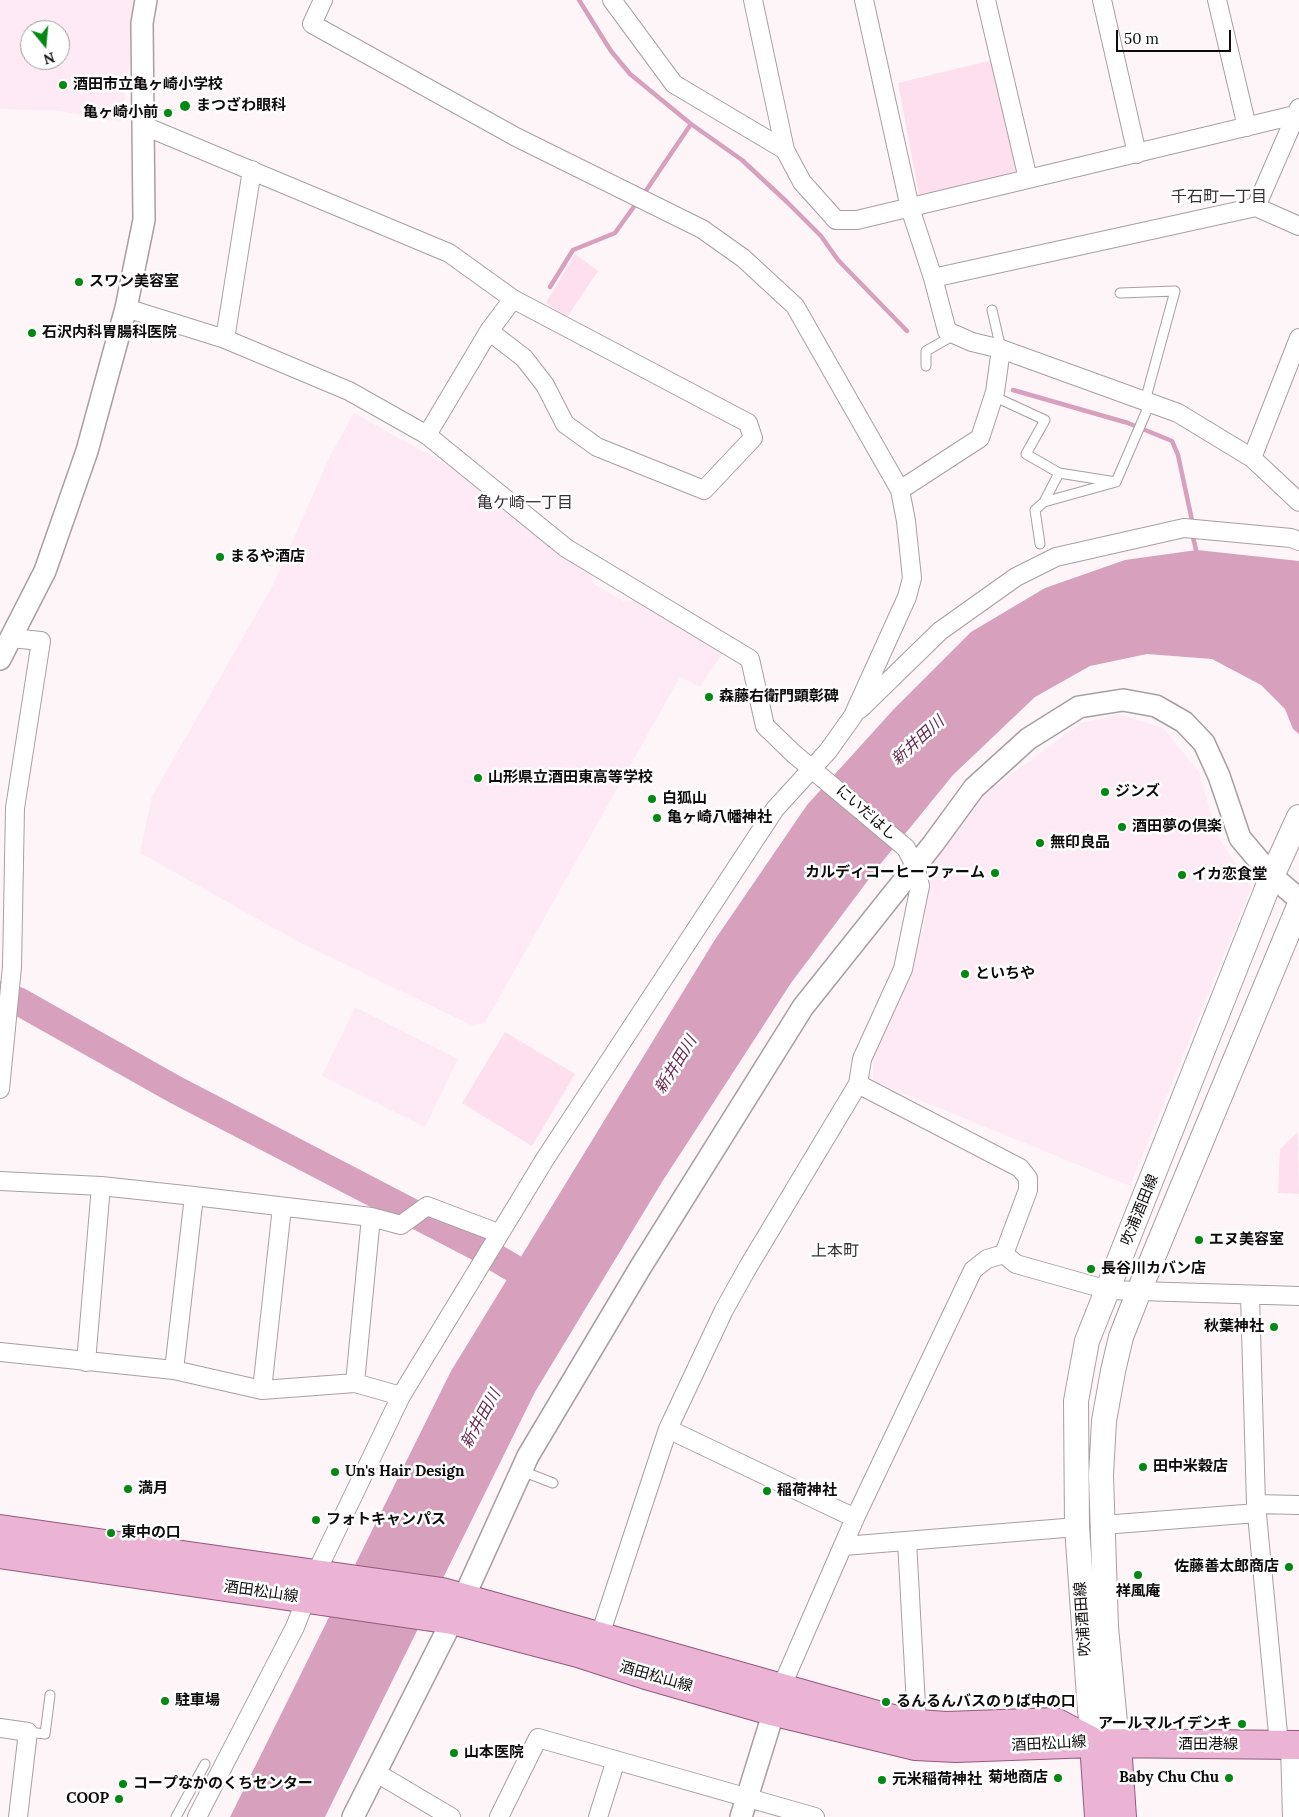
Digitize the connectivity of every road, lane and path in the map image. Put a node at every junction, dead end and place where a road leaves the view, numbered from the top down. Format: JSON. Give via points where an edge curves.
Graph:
{"nodes":[{"id":1,"x":146,"y":0,"type":"edge"},
{"id":2,"x":322,"y":0,"type":"edge"},
{"id":3,"x":612,"y":0,"type":"edge"},
{"id":4,"x":753,"y":0,"type":"edge"},
{"id":5,"x":864,"y":0,"type":"edge"},
{"id":6,"x":986,"y":0,"type":"edge"},
{"id":7,"x":1102,"y":0,"type":"edge"},
{"id":8,"x":1217,"y":0,"type":"edge"},
{"id":9,"x":1297,"y":111,"type":"edge"},
{"id":10,"x":142,"y":125,"type":"junction"},
{"id":11,"x":1247,"y":127,"type":"junction"},
{"id":12,"x":785,"y":150,"type":"junction"},
{"id":13,"x":1137,"y":154,"type":"junction"},
{"id":14,"x":252,"y":170,"type":"junction"},
{"id":15,"x":1028,"y":179,"type":"junction"},
{"id":16,"x":1256,"y":207,"type":"junction"},
{"id":17,"x":910,"y":208,"type":"junction"},
{"id":18,"x":1299,"y":226,"type":"edge"},
{"id":19,"x":933,"y":278,"type":"junction"},
{"id":20,"x":1120,"y":293,"type":"dead end"},
{"id":21,"x":513,"y":298,"type":"junction"},
{"id":22,"x":126,"y":308,"type":"junction"},
{"id":23,"x":992,"y":310,"type":"dead end"},
{"id":24,"x":489,"y":331,"type":"junction"},
{"id":25,"x":955,"y":334,"type":"junction"},
{"id":26,"x":1299,"y":338,"type":"edge"},
{"id":27,"x":225,"y":339,"type":"junction"},
{"id":28,"x":1001,"y":348,"type":"junction"},
{"id":29,"x":926,"y":366,"type":"dead end"},
{"id":30,"x":995,"y":388,"type":"junction"},
{"id":31,"x":1148,"y":402,"type":"junction"},
{"id":32,"x":427,"y":435,"type":"junction"},
{"id":33,"x":1252,"y":458,"type":"junction"},
{"id":34,"x":1060,"y":472,"type":"junction"},
{"id":35,"x":1116,"y":482,"type":"junction"},
{"id":36,"x":900,"y":490,"type":"junction"},
{"id":37,"x":1044,"y":502,"type":"junction"},
{"id":38,"x":1299,"y":502,"type":"edge"},
{"id":39,"x":1299,"y":541,"type":"edge"},
{"id":40,"x":1040,"y":544,"type":"dead end"},
{"id":41,"x":5,"y":637,"type":"edge"},
{"id":42,"x":0,"y":659,"type":"edge"},
{"id":43,"x":853,"y":716,"type":"junction"},
{"id":44,"x":818,"y":773,"type":"junction"},
{"id":45,"x":1299,"y":816,"type":"edge"},
{"id":46,"x":911,"y":857,"type":"junction"},
{"id":47,"x":1272,"y":876,"type":"junction"},
{"id":48,"x":1299,"y":899,"type":"edge"},
{"id":49,"x":1299,"y":906,"type":"edge"},
{"id":50,"x":4,"y":1010,"type":"edge"},
{"id":51,"x":858,"y":1084,"type":"junction"},
{"id":52,"x":0,"y":1089,"type":"edge"},
{"id":53,"x":0,"y":1182,"type":"edge"},
{"id":54,"x":101,"y":1186,"type":"junction"},
{"id":55,"x":194,"y":1196,"type":"junction"},
{"id":56,"x":282,"y":1207,"type":"junction"},
{"id":57,"x":371,"y":1217,"type":"junction"},
{"id":58,"x":498,"y":1233,"type":"junction"},
{"id":59,"x":1004,"y":1254,"type":"junction"},
{"id":60,"x":1108,"y":1290,"type":"junction"},
{"id":61,"x":1139,"y":1291,"type":"junction"},
{"id":62,"x":1250,"y":1296,"type":"junction"},
{"id":63,"x":1299,"y":1296,"type":"edge"},
{"id":64,"x":0,"y":1352,"type":"edge"},
{"id":65,"x":86,"y":1362,"type":"junction"},
{"id":66,"x":174,"y":1370,"type":"junction"},
{"id":67,"x":355,"y":1383,"type":"junction"},
{"id":68,"x":262,"y":1390,"type":"junction"},
{"id":69,"x":401,"y":1396,"type":"junction"},
{"id":70,"x":668,"y":1429,"type":"junction"},
{"id":71,"x":522,"y":1471,"type":"junction"},
{"id":72,"x":552,"y":1483,"type":"dead end"},
{"id":73,"x":1299,"y":1505,"type":"edge"},
{"id":74,"x":1256,"y":1508,"type":"junction"},
{"id":75,"x":855,"y":1518,"type":"junction"},
{"id":76,"x":1103,"y":1525,"type":"junction"},
{"id":77,"x":1077,"y":1527,"type":"junction"},
{"id":78,"x":0,"y":1529,"type":"edge"},
{"id":79,"x":907,"y":1541,"type":"junction"},
{"id":80,"x":844,"y":1546,"type":"junction"},
{"id":81,"x":0,"y":1554,"type":"edge"},
{"id":82,"x":327,"y":1575,"type":"junction"},
{"id":83,"x":316,"y":1600,"type":"junction"},
{"id":84,"x":448,"y":1606,"type":"junction"},
{"id":85,"x":600,"y":1635,"type":"junction"},
{"id":86,"x":50,"y":1695,"type":"dead end"},
{"id":87,"x":778,"y":1700,"type":"junction"},
{"id":88,"x":917,"y":1724,"type":"junction"},
{"id":89,"x":0,"y":1728,"type":"edge"},
{"id":90,"x":28,"y":1732,"type":"junction"},
{"id":91,"x":1105,"y":1743,"type":"junction"},
{"id":92,"x":1289,"y":1745,"type":"edge"},
{"id":93,"x":616,"y":1760,"type":"junction"},
{"id":94,"x":205,"y":1764,"type":"dead end"},
{"id":95,"x":375,"y":1772,"type":"junction"},
{"id":96,"x":744,"y":1808,"type":"edge"},
{"id":97,"x":18,"y":1817,"type":"edge"},
{"id":98,"x":176,"y":1817,"type":"edge"},
{"id":99,"x":197,"y":1817,"type":"edge"},
{"id":100,"x":353,"y":1817,"type":"edge"},
{"id":101,"x":451,"y":1817,"type":"edge"},
{"id":102,"x":499,"y":1817,"type":"edge"},
{"id":103,"x":598,"y":1817,"type":"edge"},
{"id":104,"x":815,"y":1817,"type":"edge"},
{"id":105,"x":1099,"y":1817,"type":"edge"},
{"id":106,"x":1122,"y":1817,"type":"edge"},
{"id":107,"x":1292,"y":1817,"type":"edge"}],
"edges":[{"from":1,"to":10,"type":"street","via":[[142,23]]},
{"from":2,"to":36,"type":"street","via":[[312,24],[516,137],[702,229],[743,258],[796,306]]},
{"from":3,"to":12,"type":"street","via":[[674,84]]},
{"from":4,"to":12,"type":"street"},
{"from":5,"to":17,"type":"street"},
{"from":6,"to":15,"type":"street"},
{"from":7,"to":13,"type":"street"},
{"from":8,"to":11,"type":"street"},
{"from":9,"to":11,"type":"street"},
{"from":9,"to":16,"type":"street"},
{"from":10,"to":14,"type":"street"},
{"from":10,"to":22,"type":"street","via":[[144,220]]},
{"from":11,"to":13,"type":"street"},
{"from":12,"to":17,"type":"street","via":[[802,182],[836,220],[857,220]]},
{"from":13,"to":15,"type":"street"},
{"from":14,"to":21,"type":"street","via":[[449,253]]},
{"from":14,"to":27,"type":"street"},
{"from":15,"to":17,"type":"street"},
{"from":16,"to":18,"type":"street"},
{"from":16,"to":19,"type":"street"},
{"from":17,"to":19,"type":"street"},
{"from":19,"to":25,"type":"street","via":[[947,331]]},
{"from":20,"to":31,"type":"lane","via":[[1174,291]]},
{"from":21,"to":24,"type":"street"},
{"from":21,"to":24,"type":"street","via":[[748,423],[752,438],[704,490],[597,447],[565,424],[545,385],[524,358]]},
{"from":22,"to":27,"type":"street","name":"にいだはし"},
{"from":22,"to":41,"type":"street","via":[[87,451],[45,571]]},
{"from":23,"to":28,"type":"lane"},
{"from":24,"to":32,"type":"street"},
{"from":25,"to":28,"type":"street","via":[[972,342]]},
{"from":25,"to":29,"type":"lane","via":[[926,351]]},
{"from":26,"to":33,"type":"street"},
{"from":27,"to":32,"type":"street","name":"にいだはし","via":[[349,391]]},
{"from":28,"to":30,"type":"street"},
{"from":28,"to":31,"type":"street"},
{"from":30,"to":34,"type":"lane","via":[[1045,420],[1026,454]]},
{"from":30,"to":36,"type":"street","via":[[980,438]]},
{"from":31,"to":33,"type":"street","via":[[1178,413]]},
{"from":31,"to":35,"type":"lane"},
{"from":32,"to":44,"type":"street","name":"にいだはし","via":[[566,548],[750,659],[765,726]]},
{"from":33,"to":38,"type":"street"},
{"from":34,"to":35,"type":"lane"},
{"from":34,"to":37,"type":"lane"},
{"from":35,"to":37,"type":"lane"},
{"from":36,"to":43,"type":"street","via":[[912,578]]},
{"from":37,"to":40,"type":"lane","via":[[1035,510]]},
{"from":39,"to":43,"type":"street","via":[[1191,528],[1056,556],[1016,577],[940,632]]},
{"from":41,"to":42,"type":"street"},
{"from":41,"to":50,"type":"street","via":[[41,641],[15,808],[12,967]]},
{"from":43,"to":44,"type":"street","via":[[828,751]]},
{"from":44,"to":46,"type":"street","name":"にいだはし"},
{"from":44,"to":58,"type":"street","via":[[775,809]]},
{"from":45,"to":47,"type":"main road","name":"吹浦酒田線"},
{"from":46,"to":47,"type":"street","via":[[974,788],[1028,739],[1079,707],[1123,700],[1156,706],[1184,722],[1204,743],[1240,838]]},
{"from":46,"to":51,"type":"street","via":[[920,886],[903,969],[862,1059]]},
{"from":46,"to":71,"type":"street","via":[[803,1007],[640,1268]]},
{"from":47,"to":48,"type":"street"},
{"from":47,"to":60,"type":"main road","name":"吹浦酒田線"},
{"from":49,"to":61,"type":"main road","name":"吹浦酒田線"},
{"from":50,"to":52,"type":"street"},
{"from":51,"to":59,"type":"street","via":[[1020,1168],[1028,1178],[1028,1190]]},
{"from":51,"to":70,"type":"street","via":[[743,1276]]},
{"from":53,"to":54,"type":"street"},
{"from":54,"to":55,"type":"street"},
{"from":54,"to":65,"type":"street"},
{"from":55,"to":56,"type":"street"},
{"from":55,"to":66,"type":"street"},
{"from":56,"to":57,"type":"street"},
{"from":56,"to":68,"type":"street"},
{"from":57,"to":58,"type":"street","via":[[401,1225],[427,1206]]},
{"from":57,"to":67,"type":"street"},
{"from":58,"to":69,"type":"street"},
{"from":59,"to":60,"type":"street","via":[[1016,1264]]},
{"from":59,"to":75,"type":"street","via":[[986,1259],[973,1270]]},
{"from":60,"to":61,"type":"street"},
{"from":60,"to":77,"type":"main road","name":"吹浦酒田線","via":[[1087,1341],[1076,1401]]},
{"from":61,"to":62,"type":"street"},
{"from":61,"to":76,"type":"main road","name":"吹浦酒田線","via":[[1122,1337],[1104,1421]]},
{"from":62,"to":63,"type":"street"},
{"from":62,"to":74,"type":"street"},
{"from":64,"to":65,"type":"street"},
{"from":65,"to":66,"type":"street"},
{"from":66,"to":68,"type":"street"},
{"from":67,"to":68,"type":"street"},
{"from":67,"to":69,"type":"street"},
{"from":69,"to":82,"type":"street"},
{"from":70,"to":75,"type":"street"},
{"from":70,"to":85,"type":"street"},
{"from":71,"to":72,"type":"lane"},
{"from":71,"to":84,"type":"street"},
{"from":73,"to":74,"type":"street"},
{"from":74,"to":76,"type":"street"},
{"from":74,"to":92,"type":"street"},
{"from":75,"to":80,"type":"street"},
{"from":76,"to":91,"type":"main road","name":"吹浦酒田線"},
{"from":77,"to":79,"type":"street"},
{"from":77,"to":91,"type":"main road","name":"吹浦酒田線","via":[[1090,1711]]},
{"from":78,"to":82,"type":"main road","name":"酒田松山線"},
{"from":79,"to":80,"type":"street"},
{"from":79,"to":88,"type":"street"},
{"from":80,"to":87,"type":"street"},
{"from":81,"to":83,"type":"main road","name":"酒田松山線"},
{"from":82,"to":83,"type":"street"},
{"from":82,"to":84,"type":"main road","name":"酒田松山線"},
{"from":83,"to":84,"type":"main road","name":"酒田松山線"},
{"from":83,"to":99,"type":"street","via":[[294,1627]]},
{"from":84,"to":85,"type":"main road","name":"酒田松山線"},
{"from":84,"to":87,"type":"main road","name":"酒田松山線","via":[[578,1653]]},
{"from":84,"to":95,"type":"street"},
{"from":85,"to":87,"type":"main road","name":"酒田松山線"},
{"from":86,"to":90,"type":"lane","via":[[46,1734]]},
{"from":87,"to":88,"type":"main road","name":"酒田松山線"},
{"from":87,"to":91,"type":"main road","name":"酒田松山線","via":[[915,1746],[956,1748]]},
{"from":87,"to":96,"type":"street"},
{"from":88,"to":91,"type":"main road","name":"酒田松山線","via":[[1055,1722]]},
{"from":89,"to":90,"type":"street"},
{"from":90,"to":97,"type":"street"},
{"from":91,"to":92,"type":"main road","name":"酒田港線"},
{"from":91,"to":105,"type":"main road"},
{"from":91,"to":106,"type":"main road"},
{"from":92,"to":107,"type":"street"},
{"from":93,"to":96,"type":"street"},
{"from":93,"to":102,"type":"street","via":[[538,1738]]},
{"from":93,"to":103,"type":"street"},
{"from":94,"to":98,"type":"lane"},
{"from":95,"to":100,"type":"street"},
{"from":95,"to":101,"type":"street"},
{"from":96,"to":104,"type":"street"}]}
